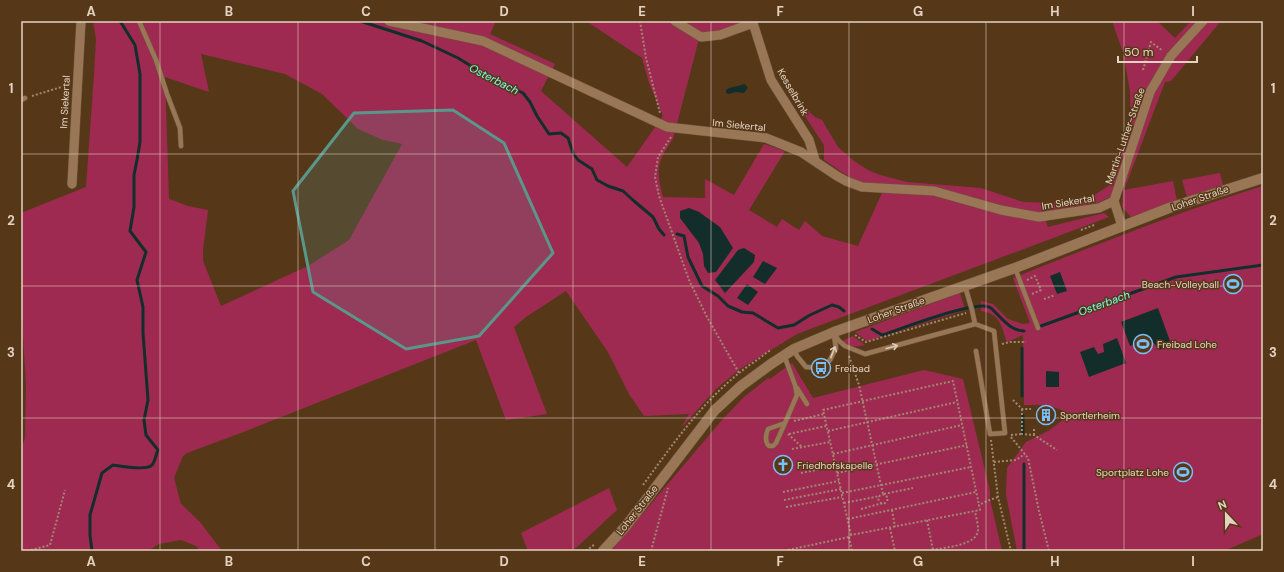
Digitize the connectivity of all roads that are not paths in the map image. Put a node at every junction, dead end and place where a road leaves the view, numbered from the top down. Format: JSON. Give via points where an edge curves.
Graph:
{"nodes":[{"id":1,"x":81,"y":21,"type":"edge"},
{"id":2,"x":139,"y":21,"type":"edge"},
{"id":3,"x":389,"y":21,"type":"edge"},
{"id":4,"x":675,"y":21,"type":"edge"},
{"id":5,"x":1203,"y":21,"type":"edge"},
{"id":6,"x":753,"y":22,"type":"edge"},
{"id":7,"x":181,"y":146,"type":"dead end"},
{"id":8,"x":815,"y":160,"type":"junction"},
{"id":9,"x":1263,"y":178,"type":"edge"},
{"id":10,"x":72,"y":184,"type":"dead end"},
{"id":11,"x":1114,"y":201,"type":"junction"},
{"id":12,"x":1122,"y":226,"type":"junction"},
{"id":13,"x":1015,"y":268,"type":"junction"},
{"id":14,"x":965,"y":286,"type":"junction"},
{"id":15,"x":975,"y":324,"type":"junction"},
{"id":16,"x":1038,"y":328,"type":"dead end"},
{"id":17,"x":834,"y":332,"type":"junction"},
{"id":18,"x":794,"y":349,"type":"junction"},
{"id":19,"x":976,"y":351,"type":"dead end"},
{"id":20,"x":784,"y":355,"type":"junction"},
{"id":21,"x":795,"y":385,"type":"junction"},
{"id":22,"x":807,"y":404,"type":"dead end"},
{"id":23,"x":784,"y":426,"type":"junction"},
{"id":24,"x":603,"y":551,"type":"edge"}],
"edges":[{"from":1,"to":10,"type":"street","name":"Im Siekertal"},
{"from":2,"to":7,"type":"lane","via":[[180,128]]},
{"from":3,"to":8,"type":"street","name":"Im Siekertal","via":[[483,41],[667,127],[766,138]]},
{"from":4,"to":6,"type":"street","name":"Kesselbrink","via":[[701,37],[720,35]]},
{"from":5,"to":11,"type":"street","name":"Martin-Luther-Straße","via":[[1171,56],[1150,92]]},
{"from":6,"to":8,"type":"street","name":"Kesselbrink","via":[[771,80],[809,140]]},
{"from":8,"to":11,"type":"street","name":"Im Siekertal","via":[[846,181],[862,187],[934,191],[1001,210],[1039,217],[1099,208]]},
{"from":9,"to":12,"type":"street","name":"Loher Straße"},
{"from":11,"to":12,"type":"street","name":"Martin-Luther-Straße"},
{"from":12,"to":13,"type":"street","name":"Loher Straße"},
{"from":13,"to":14,"type":"street","name":"Loher Straße"},
{"from":13,"to":16,"type":"lane"},
{"from":14,"to":15,"type":"lane"},
{"from":14,"to":17,"type":"street","name":"Loher Straße"},
{"from":17,"to":15,"type":"lane","one_way":true,"via":[[845,346],[865,354]]},
{"from":15,"to":19,"type":"lane","via":[[994,332],[1005,433],[990,434]]},
{"from":17,"to":18,"type":"street","name":"Loher Straße"},
{"from":18,"to":17,"type":"lane","one_way":true,"via":[[806,367],[821,368],[830,360],[836,348]]},
{"from":18,"to":20,"type":"street","name":"Loher Straße"},
{"from":20,"to":21,"type":"lane"},
{"from":20,"to":24,"type":"street","name":"Loher Straße","via":[[741,386],[715,410],[626,526]]},
{"from":21,"to":22,"type":"lane"},
{"from":21,"to":23,"type":"lane","via":[[798,395]]},
{"from":23,"to":23,"type":"lane","via":[[768,429],[766,440],[769,446],[776,443]]}]}
